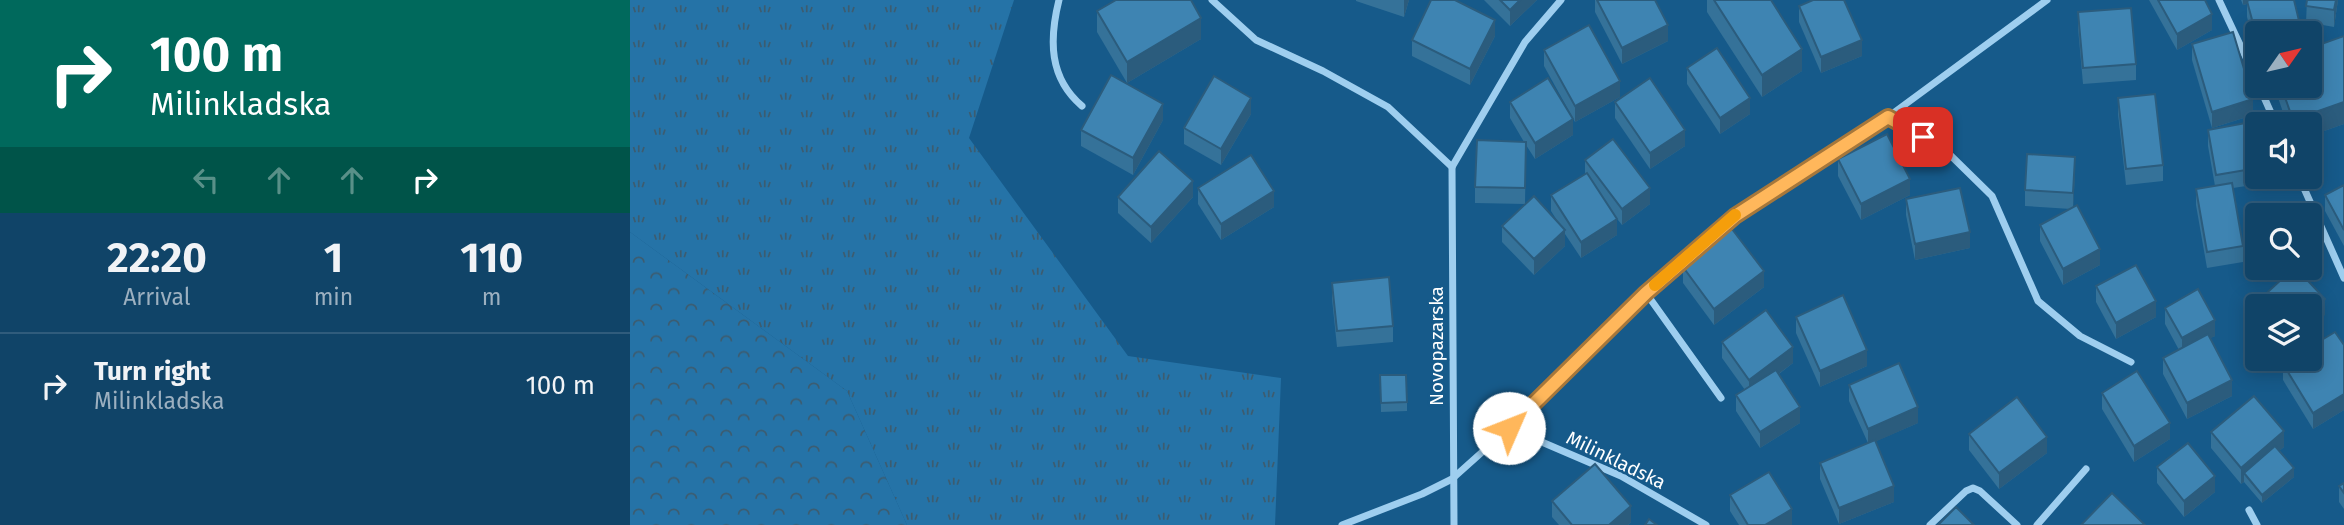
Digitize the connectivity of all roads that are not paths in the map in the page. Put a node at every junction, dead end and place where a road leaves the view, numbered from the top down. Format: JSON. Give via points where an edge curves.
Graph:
{"nodes":[{"id":1,"x":1059,"y":0,"type":"edge"},
{"id":2,"x":1212,"y":0,"type":"edge"},
{"id":3,"x":1562,"y":0,"type":"edge"},
{"id":4,"x":2047,"y":0,"type":"edge"},
{"id":5,"x":2219,"y":0,"type":"edge"},
{"id":6,"x":2245,"y":57,"type":"edge"},
{"id":7,"x":1082,"y":106,"type":"dead end"},
{"id":8,"x":1888,"y":117,"type":"junction"},
{"id":9,"x":1452,"y":167,"type":"junction"},
{"id":10,"x":2304,"y":189,"type":"edge"},
{"id":11,"x":2344,"y":278,"type":"edge"},
{"id":12,"x":1646,"y":293,"type":"junction"},
{"id":13,"x":2130,"y":362,"type":"dead end"},
{"id":14,"x":1721,"y":398,"type":"dead end"},
{"id":15,"x":1509,"y":428,"type":"junction"},
{"id":16,"x":2086,"y":469,"type":"dead end"},
{"id":17,"x":1452,"y":479,"type":"junction"},
{"id":18,"x":2249,"y":510,"type":"dead end"},
{"id":19,"x":1342,"y":525,"type":"edge"},
{"id":20,"x":1454,"y":525,"type":"edge"},
{"id":21,"x":1706,"y":525,"type":"edge"},
{"id":22,"x":1930,"y":525,"type":"edge"},
{"id":23,"x":2017,"y":525,"type":"edge"},
{"id":24,"x":2037,"y":525,"type":"edge"},
{"id":25,"x":2258,"y":525,"type":"edge"}],
"edges":[{"from":1,"to":7,"type":"street","via":[[1053,56],[1060,82]]},
{"from":2,"to":9,"type":"street","via":[[1256,40],[1388,107]]},
{"from":3,"to":9,"type":"street","via":[[1525,42]]},
{"from":4,"to":8,"type":"street"},
{"from":5,"to":6,"type":"street"},
{"from":8,"to":12,"type":"street","via":[[1735,216]]},
{"from":8,"to":13,"type":"street","via":[[1941,146],[1992,196],[2038,301],[2080,336]]},
{"from":9,"to":17,"type":"street","name":"Novopazarska"},
{"from":10,"to":11,"type":"street"},
{"from":12,"to":14,"type":"street"},
{"from":12,"to":15,"type":"street"},
{"from":15,"to":17,"type":"street"},
{"from":15,"to":21,"type":"street","name":"Milinkladska","via":[[1621,476]]},
{"from":16,"to":24,"type":"street"},
{"from":17,"to":19,"type":"street"},
{"from":17,"to":20,"type":"street","name":"Novopazarska"},
{"from":18,"to":25,"type":"street"},
{"from":22,"to":23,"type":"street","via":[[1973,488]]}]}
